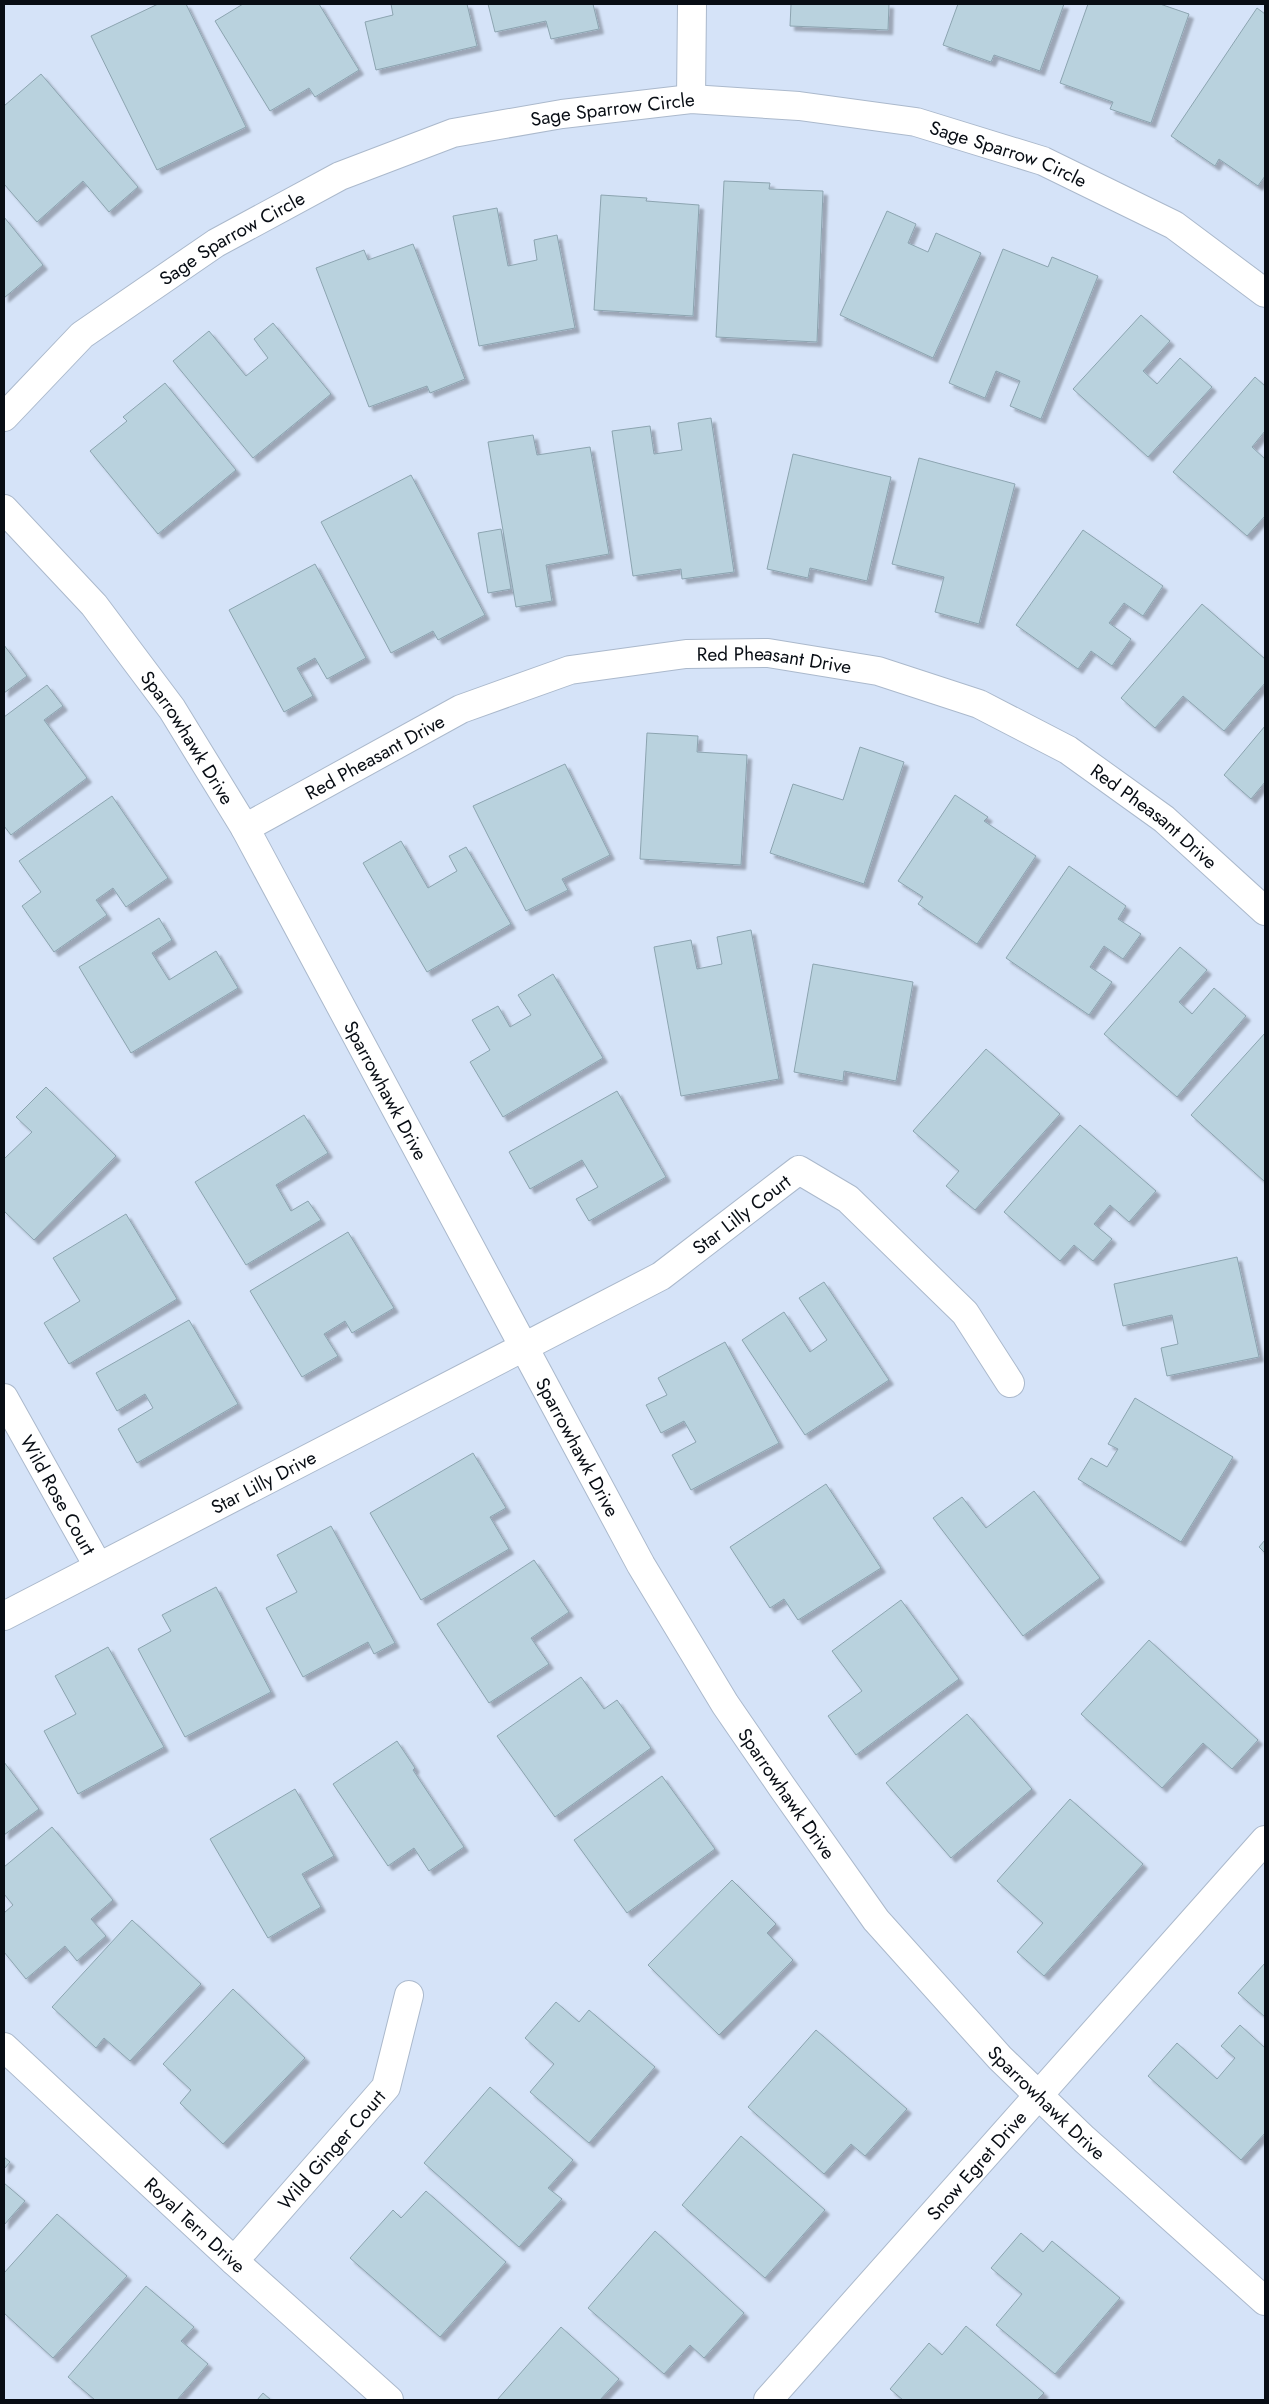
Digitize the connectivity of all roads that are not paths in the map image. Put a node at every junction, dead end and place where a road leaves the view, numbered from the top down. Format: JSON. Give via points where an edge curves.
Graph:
{"nodes":[{"id":1,"x":692,"y":4,"type":"edge"},
{"id":2,"x":691,"y":99,"type":"junction"},
{"id":3,"x":1265,"y":293,"type":"edge"},
{"id":4,"x":4,"y":417,"type":"edge"},
{"id":5,"x":4,"y":509,"type":"edge"},
{"id":6,"x":245,"y":828,"type":"junction"},
{"id":7,"x":1265,"y":911,"type":"edge"},
{"id":8,"x":524,"y":1347,"type":"junction"},
{"id":9,"x":1010,"y":1383,"type":"dead end"},
{"id":10,"x":4,"y":1398,"type":"edge"},
{"id":11,"x":98,"y":1566,"type":"junction"},
{"id":12,"x":4,"y":1616,"type":"edge"},
{"id":13,"x":1265,"y":1840,"type":"edge"},
{"id":14,"x":409,"y":1995,"type":"dead end"},
{"id":15,"x":4,"y":2047,"type":"edge"},
{"id":16,"x":1039,"y":2095,"type":"junction"},
{"id":17,"x":234,"y":2261,"type":"junction"},
{"id":18,"x":1265,"y":2301,"type":"edge"},
{"id":19,"x":389,"y":2400,"type":"edge"},
{"id":20,"x":768,"y":2400,"type":"edge"}],
"edges":[{"from":1,"to":2,"type":"street"},
{"from":2,"to":3,"type":"street","name":"Sage Sparrow Circle","via":[[799,106],[916,122],[1043,161],[1174,224]]},
{"from":2,"to":4,"type":"street","name":"Sage Sparrow Circle","via":[[562,114],[453,133],[340,176],[216,243],[82,335]]},
{"from":5,"to":6,"type":"street","name":"Sparrowhawk Drive","via":[[100,612],[172,709]]},
{"from":6,"to":7,"type":"street","name":"Red Pheasant Drive","via":[[461,709],[570,670],[686,654],[768,653],[878,671],[979,704],[1068,750],[1164,819]]},
{"from":6,"to":8,"type":"street","name":"Sparrowhawk Drive"},
{"from":8,"to":9,"type":"street","name":"Star Lilly Court","via":[[661,1276],[799,1170],[848,1199],[966,1313]]},
{"from":8,"to":11,"type":"street","name":"Star Lilly Drive"},
{"from":8,"to":16,"type":"street","name":"Sparrowhawk Drive","via":[[641,1565],[730,1711],[876,1920],[1000,2058]]},
{"from":10,"to":11,"type":"street","name":"Wild Rose Court"},
{"from":11,"to":12,"type":"street","name":"Star Lilly Drive"},
{"from":13,"to":16,"type":"street","name":"Snow Egret Drive"},
{"from":14,"to":17,"type":"street","name":"Wild Ginger Court","via":[[386,2087]]},
{"from":15,"to":17,"type":"street","name":"Royal Tern Drive"},
{"from":16,"to":18,"type":"street","name":"Sparrowhawk Drive"},
{"from":16,"to":20,"type":"street","name":"Snow Egret Drive"},
{"from":17,"to":19,"type":"street","name":"Royal Tern Drive"}]}
